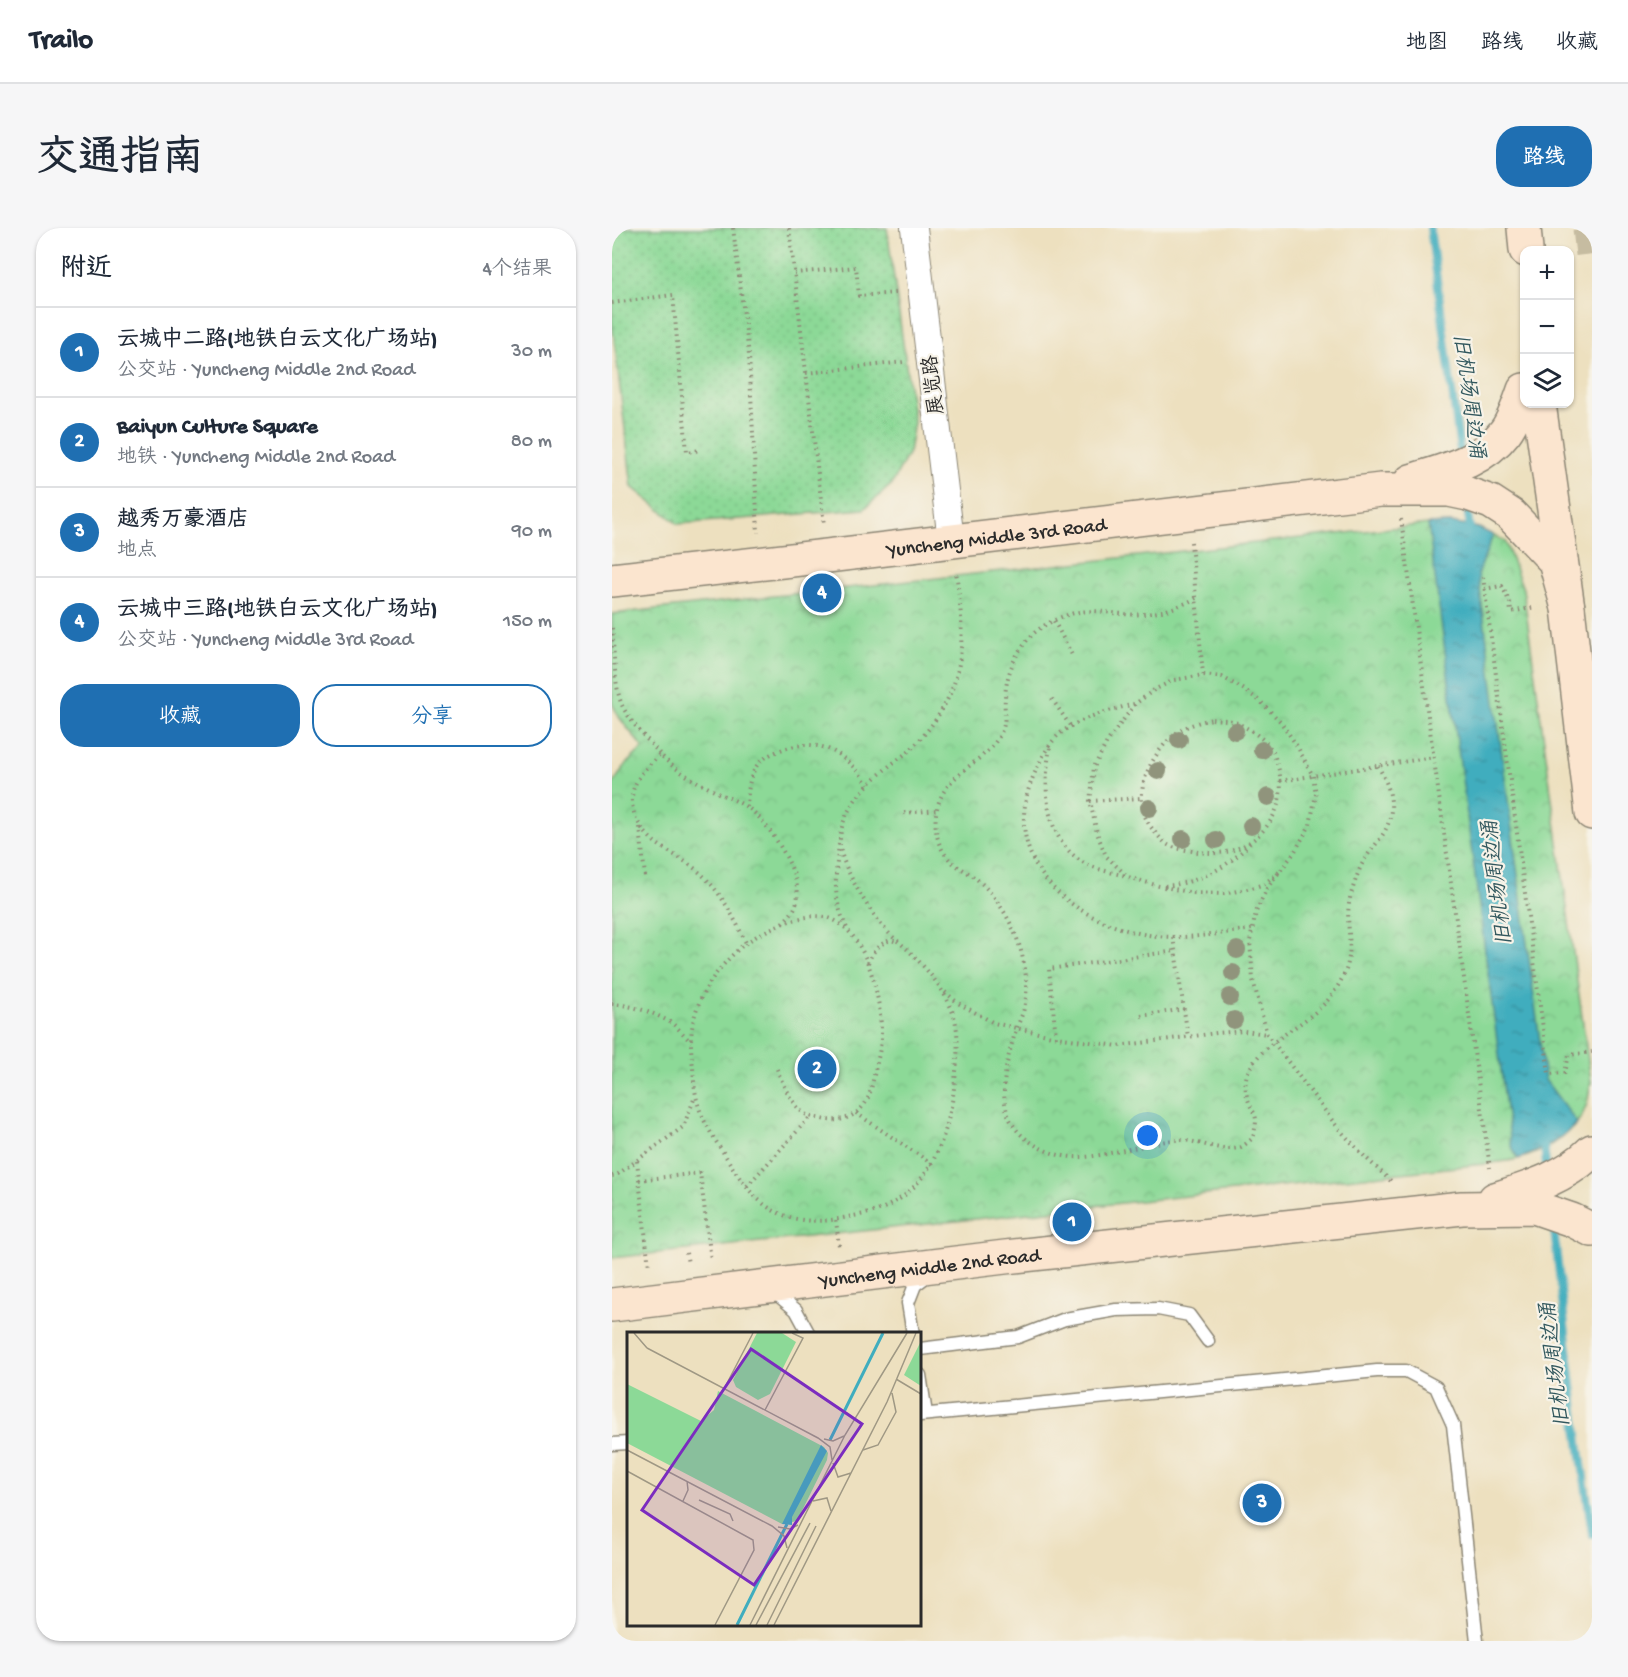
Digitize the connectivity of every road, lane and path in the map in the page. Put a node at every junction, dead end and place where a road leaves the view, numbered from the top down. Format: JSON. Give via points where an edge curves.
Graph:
{"nodes":[{"id":1,"x":733,"y":228,"type":"edge"},
{"id":2,"x":789,"y":228,"type":"edge"},
{"id":3,"x":914,"y":228,"type":"edge"},
{"id":4,"x":1524,"y":228,"type":"edge"},
{"id":5,"x":1526,"y":246,"type":"edge"},
{"id":6,"x":794,"y":273,"type":"junction"},
{"id":7,"x":921,"y":290,"type":"junction"},
{"id":8,"x":612,"y":303,"type":"edge"},
{"id":9,"x":929,"y":359,"type":"junction"},
{"id":10,"x":806,"y":373,"type":"junction"},
{"id":11,"x":1520,"y":400,"type":"edge"},
{"id":12,"x":1540,"y":408,"type":"edge"},
{"id":13,"x":701,"y":450,"type":"dead end"},
{"id":14,"x":1381,"y":490,"type":"junction"},
{"id":15,"x":1401,"y":518,"type":"dead end"},
{"id":16,"x":1191,"y":541,"type":"dead end"},
{"id":17,"x":953,"y":554,"type":"junction"},
{"id":18,"x":827,"y":556,"type":"junction"},
{"id":19,"x":759,"y":564,"type":"junction"},
{"id":20,"x":612,"y":573,"type":"edge"},
{"id":21,"x":1483,"y":577,"type":"dead end"},
{"id":22,"x":612,"y":580,"type":"edge"},
{"id":23,"x":1484,"y":589,"type":"junction"},
{"id":24,"x":1196,"y":598,"type":"junction"},
{"id":25,"x":1567,"y":611,"type":"edge"},
{"id":26,"x":1054,"y":621,"type":"junction"},
{"id":27,"x":612,"y":628,"type":"edge"},
{"id":28,"x":1072,"y":654,"type":"dead end"},
{"id":29,"x":1203,"y":675,"type":"junction"},
{"id":30,"x":1052,"y":699,"type":"dead end"},
{"id":31,"x":1135,"y":704,"type":"junction"},
{"id":32,"x":1071,"y":727,"type":"junction"},
{"id":33,"x":1051,"y":744,"type":"junction"},
{"id":34,"x":659,"y":755,"type":"junction"},
{"id":35,"x":1434,"y":757,"type":"junction"},
{"id":36,"x":1378,"y":765,"type":"junction"},
{"id":37,"x":1313,"y":776,"type":"junction"},
{"id":38,"x":1280,"y":781,"type":"junction"},
{"id":39,"x":868,"y":785,"type":"junction"},
{"id":40,"x":1141,"y":798,"type":"junction"},
{"id":41,"x":1090,"y":801,"type":"junction"},
{"id":42,"x":747,"y":807,"type":"junction"},
{"id":43,"x":938,"y":810,"type":"junction"},
{"id":44,"x":904,"y":813,"type":"dead end"},
{"id":45,"x":1592,"y":813,"type":"edge"},
{"id":46,"x":640,"y":826,"type":"junction"},
{"id":47,"x":840,"y":839,"type":"junction"},
{"id":48,"x":1251,"y":843,"type":"junction"},
{"id":49,"x":1279,"y":872,"type":"junction"},
{"id":50,"x":1128,"y":876,"type":"junction"},
{"id":51,"x":645,"y":877,"type":"dead end"},
{"id":52,"x":1159,"y":886,"type":"junction"},
{"id":53,"x":779,"y":925,"type":"junction"},
{"id":54,"x":1252,"y":929,"type":"junction"},
{"id":55,"x":850,"y":933,"type":"junction"},
{"id":56,"x":1173,"y":937,"type":"junction"},
{"id":57,"x":746,"y":943,"type":"junction"},
{"id":58,"x":900,"y":944,"type":"junction"},
{"id":59,"x":1175,"y":951,"type":"junction"},
{"id":60,"x":868,"y":964,"type":"junction"},
{"id":61,"x":942,"y":990,"type":"junction"},
{"id":62,"x":612,"y":1004,"type":"edge"},
{"id":63,"x":1184,"y":1009,"type":"junction"},
{"id":64,"x":1141,"y":1016,"type":"dead end"},
{"id":65,"x":1017,"y":1029,"type":"junction"},
{"id":66,"x":1267,"y":1034,"type":"junction"},
{"id":67,"x":1056,"y":1037,"type":"junction"},
{"id":68,"x":1188,"y":1037,"type":"junction"},
{"id":69,"x":691,"y":1042,"type":"junction"},
{"id":70,"x":1274,"y":1042,"type":"junction"},
{"id":71,"x":1592,"y":1052,"type":"edge"},
{"id":72,"x":777,"y":1069,"type":"dead end"},
{"id":73,"x":695,"y":1096,"type":"junction"},
{"id":74,"x":856,"y":1113,"type":"junction"},
{"id":75,"x":811,"y":1116,"type":"junction"},
{"id":76,"x":1592,"y":1151,"type":"edge"},
{"id":77,"x":637,"y":1161,"type":"junction"},
{"id":78,"x":932,"y":1164,"type":"junction"},
{"id":79,"x":1491,"y":1173,"type":"dead end"},
{"id":80,"x":612,"y":1176,"type":"edge"},
{"id":81,"x":639,"y":1180,"type":"junction"},
{"id":82,"x":1394,"y":1183,"type":"dead end"},
{"id":83,"x":747,"y":1186,"type":"junction"},
{"id":84,"x":1462,"y":1208,"type":"junction"},
{"id":85,"x":836,"y":1220,"type":"junction"},
{"id":86,"x":1592,"y":1230,"type":"edge"},
{"id":87,"x":839,"y":1246,"type":"dead end"},
{"id":88,"x":686,"y":1253,"type":"dead end"},
{"id":89,"x":711,"y":1260,"type":"dead end"},
{"id":90,"x":688,"y":1263,"type":"dead end"},
{"id":91,"x":943,"y":1265,"type":"junction"},
{"id":92,"x":649,"y":1267,"type":"dead end"},
{"id":93,"x":767,"y":1287,"type":"junction"},
{"id":94,"x":612,"y":1305,"type":"edge"},
{"id":95,"x":808,"y":1332,"type":"edge"},
{"id":96,"x":913,"y":1332,"type":"edge"},
{"id":97,"x":1208,"y":1341,"type":"dead end"},
{"id":98,"x":921,"y":1349,"type":"edge"},
{"id":99,"x":921,"y":1388,"type":"edge"},
{"id":100,"x":923,"y":1414,"type":"edge"},
{"id":101,"x":627,"y":1443,"type":"edge"},
{"id":102,"x":612,"y":1444,"type":"edge"},
{"id":103,"x":1477,"y":1641,"type":"edge"}],
"edges":[{"from":1,"to":19,"type":"path","via":[[749,355]]},
{"from":2,"to":6,"type":"path"},
{"from":3,"to":7,"type":"street","name":"展览路"},
{"from":4,"to":5,"type":"street"},
{"from":6,"to":7,"type":"path","via":[[856,267],[859,296]]},
{"from":6,"to":10,"type":"path"},
{"from":7,"to":9,"type":"street","name":"展览路"},
{"from":8,"to":13,"type":"path","via":[[673,295],[687,452]]},
{"from":9,"to":10,"type":"path"},
{"from":9,"to":17,"type":"street","name":"展览路"},
{"from":10,"to":18,"type":"path"},
{"from":11,"to":14,"type":"street","via":[[1505,432],[1487,450],[1468,462]]},
{"from":12,"to":25,"type":"street"},
{"from":14,"to":17,"type":"street","name":"Yuncheng Middle 3rd Road"},
{"from":14,"to":25,"type":"street","via":[[1449,490],[1491,502],[1511,515],[1555,561]]},
{"from":15,"to":35,"type":"path"},
{"from":16,"to":24,"type":"path"},
{"from":17,"to":18,"type":"street","name":"Yuncheng Middle 3rd Road"},
{"from":17,"to":39,"type":"path","via":[[963,631],[952,691],[933,723],[910,750]]},
{"from":18,"to":19,"type":"street","name":"Yuncheng Middle 3rd Road"},
{"from":19,"to":22,"type":"street","name":"Yuncheng Middle 3rd Road"},
{"from":20,"to":22,"type":"street"},
{"from":21,"to":23,"type":"path"},
{"from":23,"to":25,"type":"path","via":[[1502,586],[1511,612]]},
{"from":23,"to":71,"type":"path","via":[[1549,1074],[1565,1073],[1569,1055]]},
{"from":24,"to":26,"type":"path","via":[[1155,612],[1083,610]]},
{"from":24,"to":29,"type":"path"},
{"from":25,"to":45,"type":"street"},
{"from":26,"to":28,"type":"path"},
{"from":26,"to":43,"type":"path","via":[[1032,635],[1012,664],[1003,728],[995,742],[943,793]]},
{"from":27,"to":34,"type":"path","via":[[622,704]]},
{"from":29,"to":31,"type":"path","via":[[1174,680]]},
{"from":29,"to":37,"type":"path","via":[[1222,677],[1260,701],[1280,721]]},
{"from":30,"to":32,"type":"path"},
{"from":31,"to":32,"type":"path","via":[[1095,714]]},
{"from":31,"to":41,"type":"path","via":[[1094,767]]},
{"from":32,"to":33,"type":"path"},
{"from":33,"to":50,"type":"path","via":[[1046,793],[1056,832],[1079,860]]},
{"from":33,"to":56,"type":"path","via":[[1040,760],[1024,805],[1026,842],[1046,882],[1085,912],[1107,922],[1157,937]]},
{"from":34,"to":42,"type":"path","via":[[698,783]]},
{"from":34,"to":46,"type":"path","via":[[644,771],[633,792],[633,811]]},
{"from":35,"to":36,"type":"path"},
{"from":35,"to":79,"type":"path"},
{"from":36,"to":37,"type":"path"},
{"from":36,"to":70,"type":"path","via":[[1392,798],[1390,818],[1384,834],[1366,857],[1350,898],[1348,962],[1342,979],[1330,997]]},
{"from":37,"to":38,"type":"path"},
{"from":37,"to":49,"type":"path","via":[[1316,794],[1310,825]]},
{"from":38,"to":40,"type":"path","via":[[1281,771],[1271,748],[1251,729],[1232,721],[1212,719],[1176,733],[1157,753]]},
{"from":38,"to":48,"type":"path","via":[[1281,797],[1272,822]]},
{"from":39,"to":42,"type":"path","via":[[839,753],[825,747],[788,747],[766,756],[756,766],[749,782]]},
{"from":39,"to":47,"type":"path","via":[[851,806]]},
{"from":40,"to":41,"type":"path"},
{"from":40,"to":48,"type":"path","via":[[1145,817],[1167,845],[1210,853],[1229,852]]},
{"from":41,"to":50,"type":"path","via":[[1106,856]]},
{"from":42,"to":53,"type":"path","via":[[777,841],[794,877],[798,900],[793,913]]},
{"from":43,"to":44,"type":"path"},
{"from":43,"to":65,"type":"path","via":[[935,825],[943,853],[980,882],[1018,940],[1026,1002]]},
{"from":46,"to":51,"type":"path"},
{"from":46,"to":57,"type":"path","via":[[715,889]]},
{"from":47,"to":55,"type":"path","via":[[836,899]]},
{"from":47,"to":58,"type":"path","via":[[843,861],[856,888]]},
{"from":48,"to":52,"type":"path","via":[[1229,863],[1202,878]]},
{"from":49,"to":52,"type":"path","via":[[1264,884],[1222,894]]},
{"from":49,"to":54,"type":"path","via":[[1267,888]]},
{"from":50,"to":52,"type":"path"},
{"from":53,"to":55,"type":"path","via":[[824,916]]},
{"from":53,"to":57,"type":"path"},
{"from":54,"to":56,"type":"path"},
{"from":54,"to":66,"type":"path","via":[[1253,980]]},
{"from":55,"to":60,"type":"path"},
{"from":56,"to":59,"type":"path"},
{"from":57,"to":69,"type":"path","via":[[721,965],[702,993]]},
{"from":58,"to":60,"type":"path","via":[[891,940],[877,947]]},
{"from":58,"to":61,"type":"path"},
{"from":59,"to":63,"type":"path"},
{"from":59,"to":67,"type":"path","via":[[1049,969]]},
{"from":60,"to":74,"type":"path","via":[[881,1037],[867,1101]]},
{"from":61,"to":65,"type":"path","via":[[994,1023]]},
{"from":61,"to":78,"type":"path","via":[[954,1017],[957,1060],[946,1131]]},
{"from":62,"to":69,"type":"path","via":[[673,1024]]},
{"from":63,"to":64,"type":"path"},
{"from":63,"to":68,"type":"path"},
{"from":65,"to":67,"type":"path"},
{"from":65,"to":70,"type":"path","via":[[1006,1068],[1007,1114],[1018,1133],[1039,1148],[1062,1157],[1093,1157],[1178,1140],[1240,1148],[1253,1138],[1256,1119],[1245,1090],[1247,1074]]},
{"from":66,"to":68,"type":"path","via":[[1244,1031]]},
{"from":66,"to":70,"type":"path"},
{"from":67,"to":68,"type":"path","via":[[1118,1046]]},
{"from":69,"to":73,"type":"path"},
{"from":70,"to":82,"type":"path","via":[[1338,1128]]},
{"from":72,"to":75,"type":"path","via":[[796,1105]]},
{"from":73,"to":77,"type":"path","via":[[683,1127]]},
{"from":73,"to":83,"type":"path","via":[[714,1139]]},
{"from":74,"to":75,"type":"path","via":[[828,1121]]},
{"from":74,"to":78,"type":"path"},
{"from":75,"to":83,"type":"path"},
{"from":76,"to":84,"type":"street","via":[[1557,1176],[1533,1187]]},
{"from":77,"to":80,"type":"path"},
{"from":77,"to":81,"type":"path"},
{"from":78,"to":85,"type":"path","via":[[899,1199],[876,1212]]},
{"from":81,"to":89,"type":"path","via":[[700,1173]]},
{"from":81,"to":92,"type":"path"},
{"from":83,"to":85,"type":"path","via":[[760,1202],[776,1212],[797,1220]]},
{"from":84,"to":86,"type":"street","via":[[1534,1207]]},
{"from":84,"to":91,"type":"street","name":"Yuncheng Middle 2nd Road"},
{"from":85,"to":87,"type":"path"},
{"from":88,"to":90,"type":"path"},
{"from":91,"to":93,"type":"street","name":"Yuncheng Middle 2nd Road"},
{"from":91,"to":96,"type":"lane","via":[[915,1285],[908,1303]]},
{"from":93,"to":94,"type":"street","name":"Yuncheng Middle 2nd Road"},
{"from":93,"to":95,"type":"lane","via":[[796,1310]]},
{"from":97,"to":98,"type":"lane","via":[[1189,1315],[1158,1309],[1116,1310],[1065,1319],[1018,1337]]},
{"from":99,"to":100,"type":"lane"},
{"from":100,"to":103,"type":"lane","via":[[1406,1371],[1436,1387],[1453,1425]]},
{"from":101,"to":102,"type":"lane"}]}
